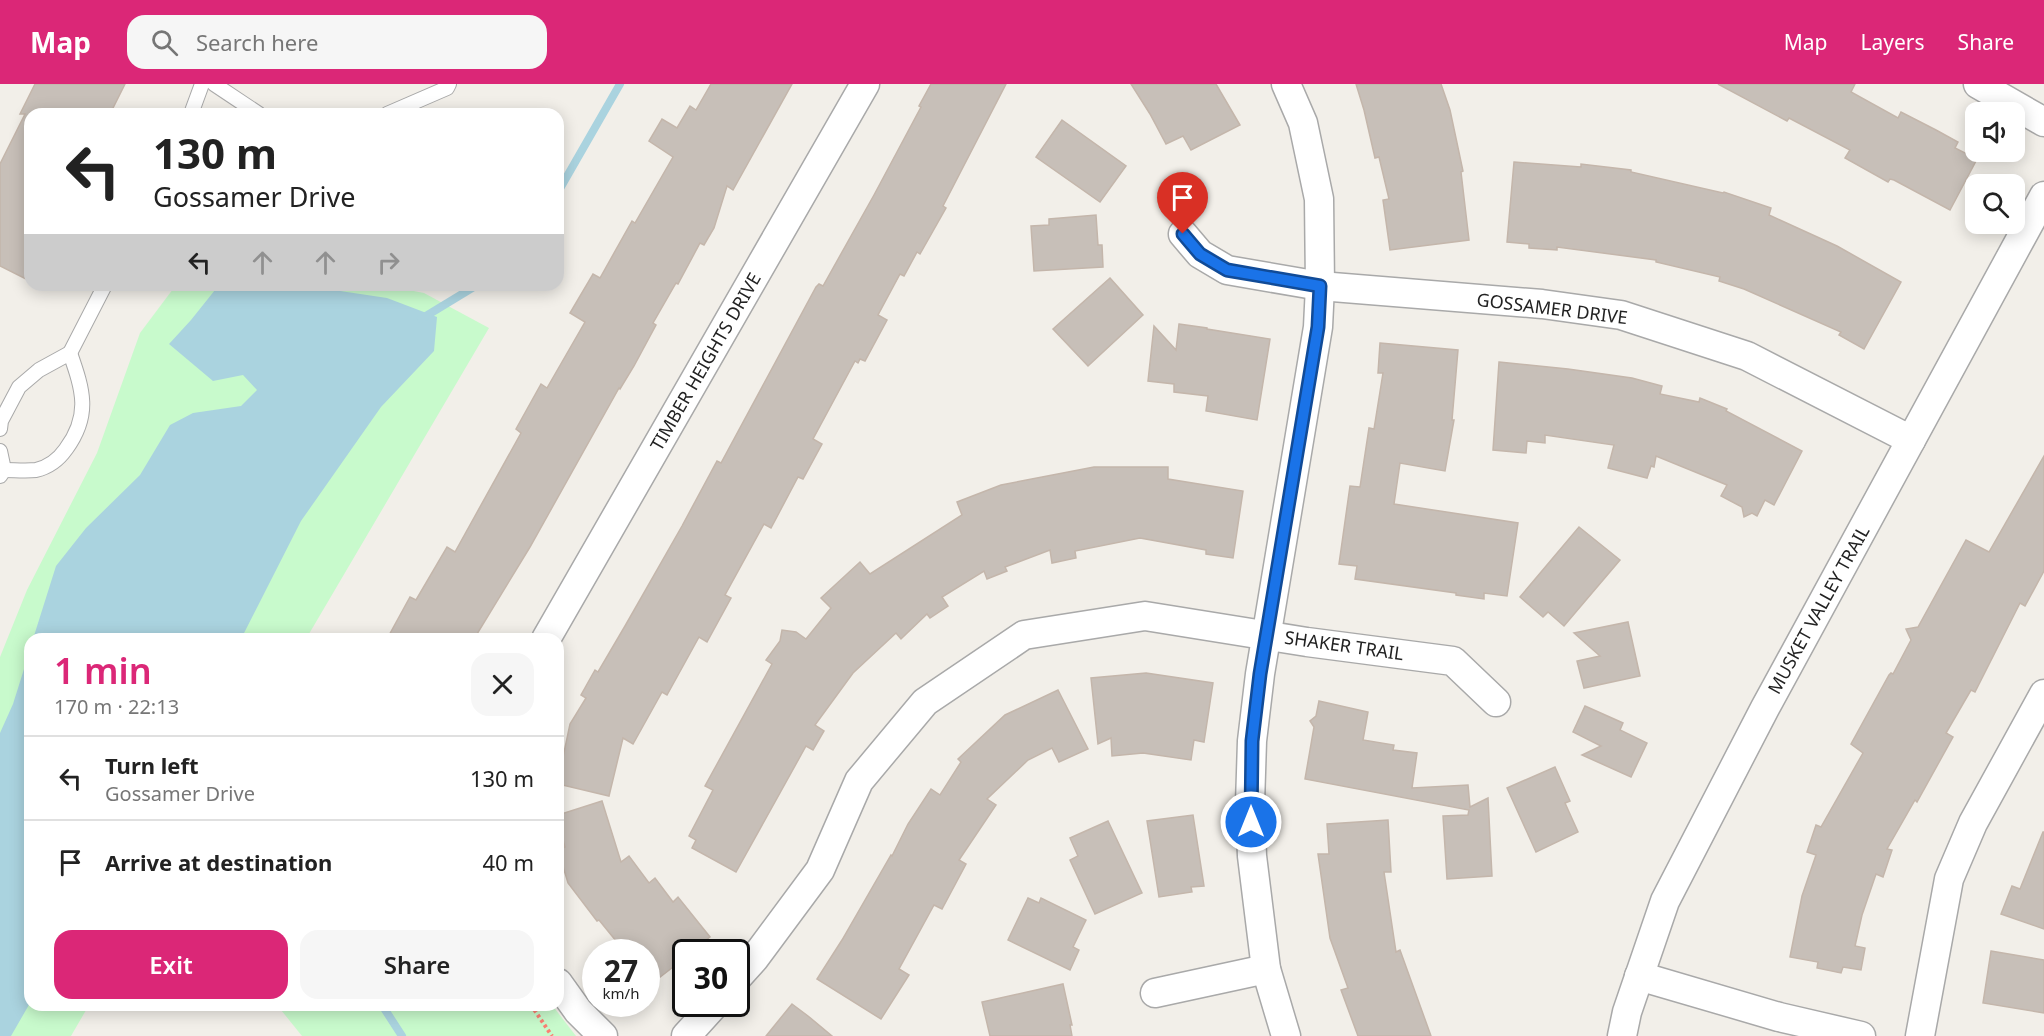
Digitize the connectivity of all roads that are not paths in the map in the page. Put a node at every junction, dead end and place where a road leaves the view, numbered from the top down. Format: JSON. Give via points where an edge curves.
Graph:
{"nodes":[{"id":1,"x":202,"y":84,"type":"edge"},
{"id":2,"x":214,"y":84,"type":"edge"},
{"id":3,"x":449,"y":84,"type":"edge"},
{"id":4,"x":865,"y":84,"type":"edge"},
{"id":5,"x":1286,"y":84,"type":"edge"},
{"id":6,"x":1978,"y":84,"type":"edge"},
{"id":7,"x":192,"y":108,"type":"edge"},
{"id":8,"x":250,"y":108,"type":"edge"},
{"id":9,"x":401,"y":108,"type":"edge"},
{"id":10,"x":2044,"y":122,"type":"edge"},
{"id":11,"x":2044,"y":196,"type":"edge"},
{"id":12,"x":1183,"y":234,"type":"dead end"},
{"id":13,"x":1320,"y":286,"type":"junction"},
{"id":14,"x":102,"y":291,"type":"edge"},
{"id":15,"x":70,"y":353,"type":"junction"},
{"id":16,"x":0,"y":429,"type":"edge"},
{"id":17,"x":1911,"y":440,"type":"junction"},
{"id":18,"x":0,"y":451,"type":"edge"},
{"id":19,"x":2,"y":473,"type":"edge"},
{"id":20,"x":549,"y":633,"type":"edge"},
{"id":21,"x":1268,"y":635,"type":"junction"},
{"id":22,"x":2044,"y":694,"type":"edge"},
{"id":23,"x":1496,"y":702,"type":"dead end"},
{"id":24,"x":750,"y":963,"type":"edge"},
{"id":25,"x":1266,"y":969,"type":"junction"},
{"id":26,"x":1639,"y":976,"type":"junction"},
{"id":27,"x":564,"y":991,"type":"edge"},
{"id":28,"x":1155,"y":993,"type":"dead end"},
{"id":29,"x":703,"y":1017,"type":"edge"},
{"id":30,"x":603,"y":1036,"type":"edge"},
{"id":31,"x":686,"y":1036,"type":"edge"},
{"id":32,"x":1286,"y":1036,"type":"edge"},
{"id":33,"x":1622,"y":1036,"type":"edge"},
{"id":34,"x":1861,"y":1036,"type":"edge"},
{"id":35,"x":1920,"y":1036,"type":"edge"}],
"edges":[{"from":1,"to":7,"type":"lane"},
{"from":2,"to":8,"type":"lane"},
{"from":3,"to":9,"type":"lane"},
{"from":4,"to":20,"type":"street","name":"TIMBER HEIGHTS DRIVE"},
{"from":5,"to":13,"type":"street","via":[[1303,123],[1319,199]]},
{"from":6,"to":10,"type":"street"},
{"from":11,"to":17,"type":"street","name":"MUSKET VALLEY TRAIL"},
{"from":12,"to":13,"type":"street","name":"GOSSAMER DRIVE","via":[[1200,254],[1227,270]]},
{"from":13,"to":17,"type":"street","name":"GOSSAMER DRIVE","via":[[1542,304],[1621,315],[1747,356]]},
{"from":13,"to":21,"type":"street","via":[[1318,327]]},
{"from":14,"to":15,"type":"lane"},
{"from":15,"to":16,"type":"lane","via":[[39,370],[20,387]]},
{"from":15,"to":19,"type":"lane","via":[[81,383],[83,413],[76,435],[58,460],[37,470]]},
{"from":17,"to":26,"type":"street","name":"MUSKET VALLEY TRAIL","via":[[1665,901]]},
{"from":18,"to":19,"type":"lane"},
{"from":21,"to":23,"type":"street","name":"SHAKER TRAIL","via":[[1453,661]]},
{"from":21,"to":24,"type":"street","name":"SHAKER TRAIL","via":[[1145,616],[1024,635],[925,702],[888,746],[859,781],[820,870]]},
{"from":21,"to":25,"type":"street","via":[[1252,741],[1250,804],[1252,856]]},
{"from":22,"to":35,"type":"street","via":[[1973,823],[1949,879]]},
{"from":25,"to":28,"type":"street"},
{"from":25,"to":32,"type":"street"},
{"from":26,"to":33,"type":"street","name":"MUSKET VALLEY TRAIL"},
{"from":26,"to":34,"type":"street","via":[[1779,1017]]},
{"from":27,"to":30,"type":"street"},
{"from":29,"to":31,"type":"street"}]}
